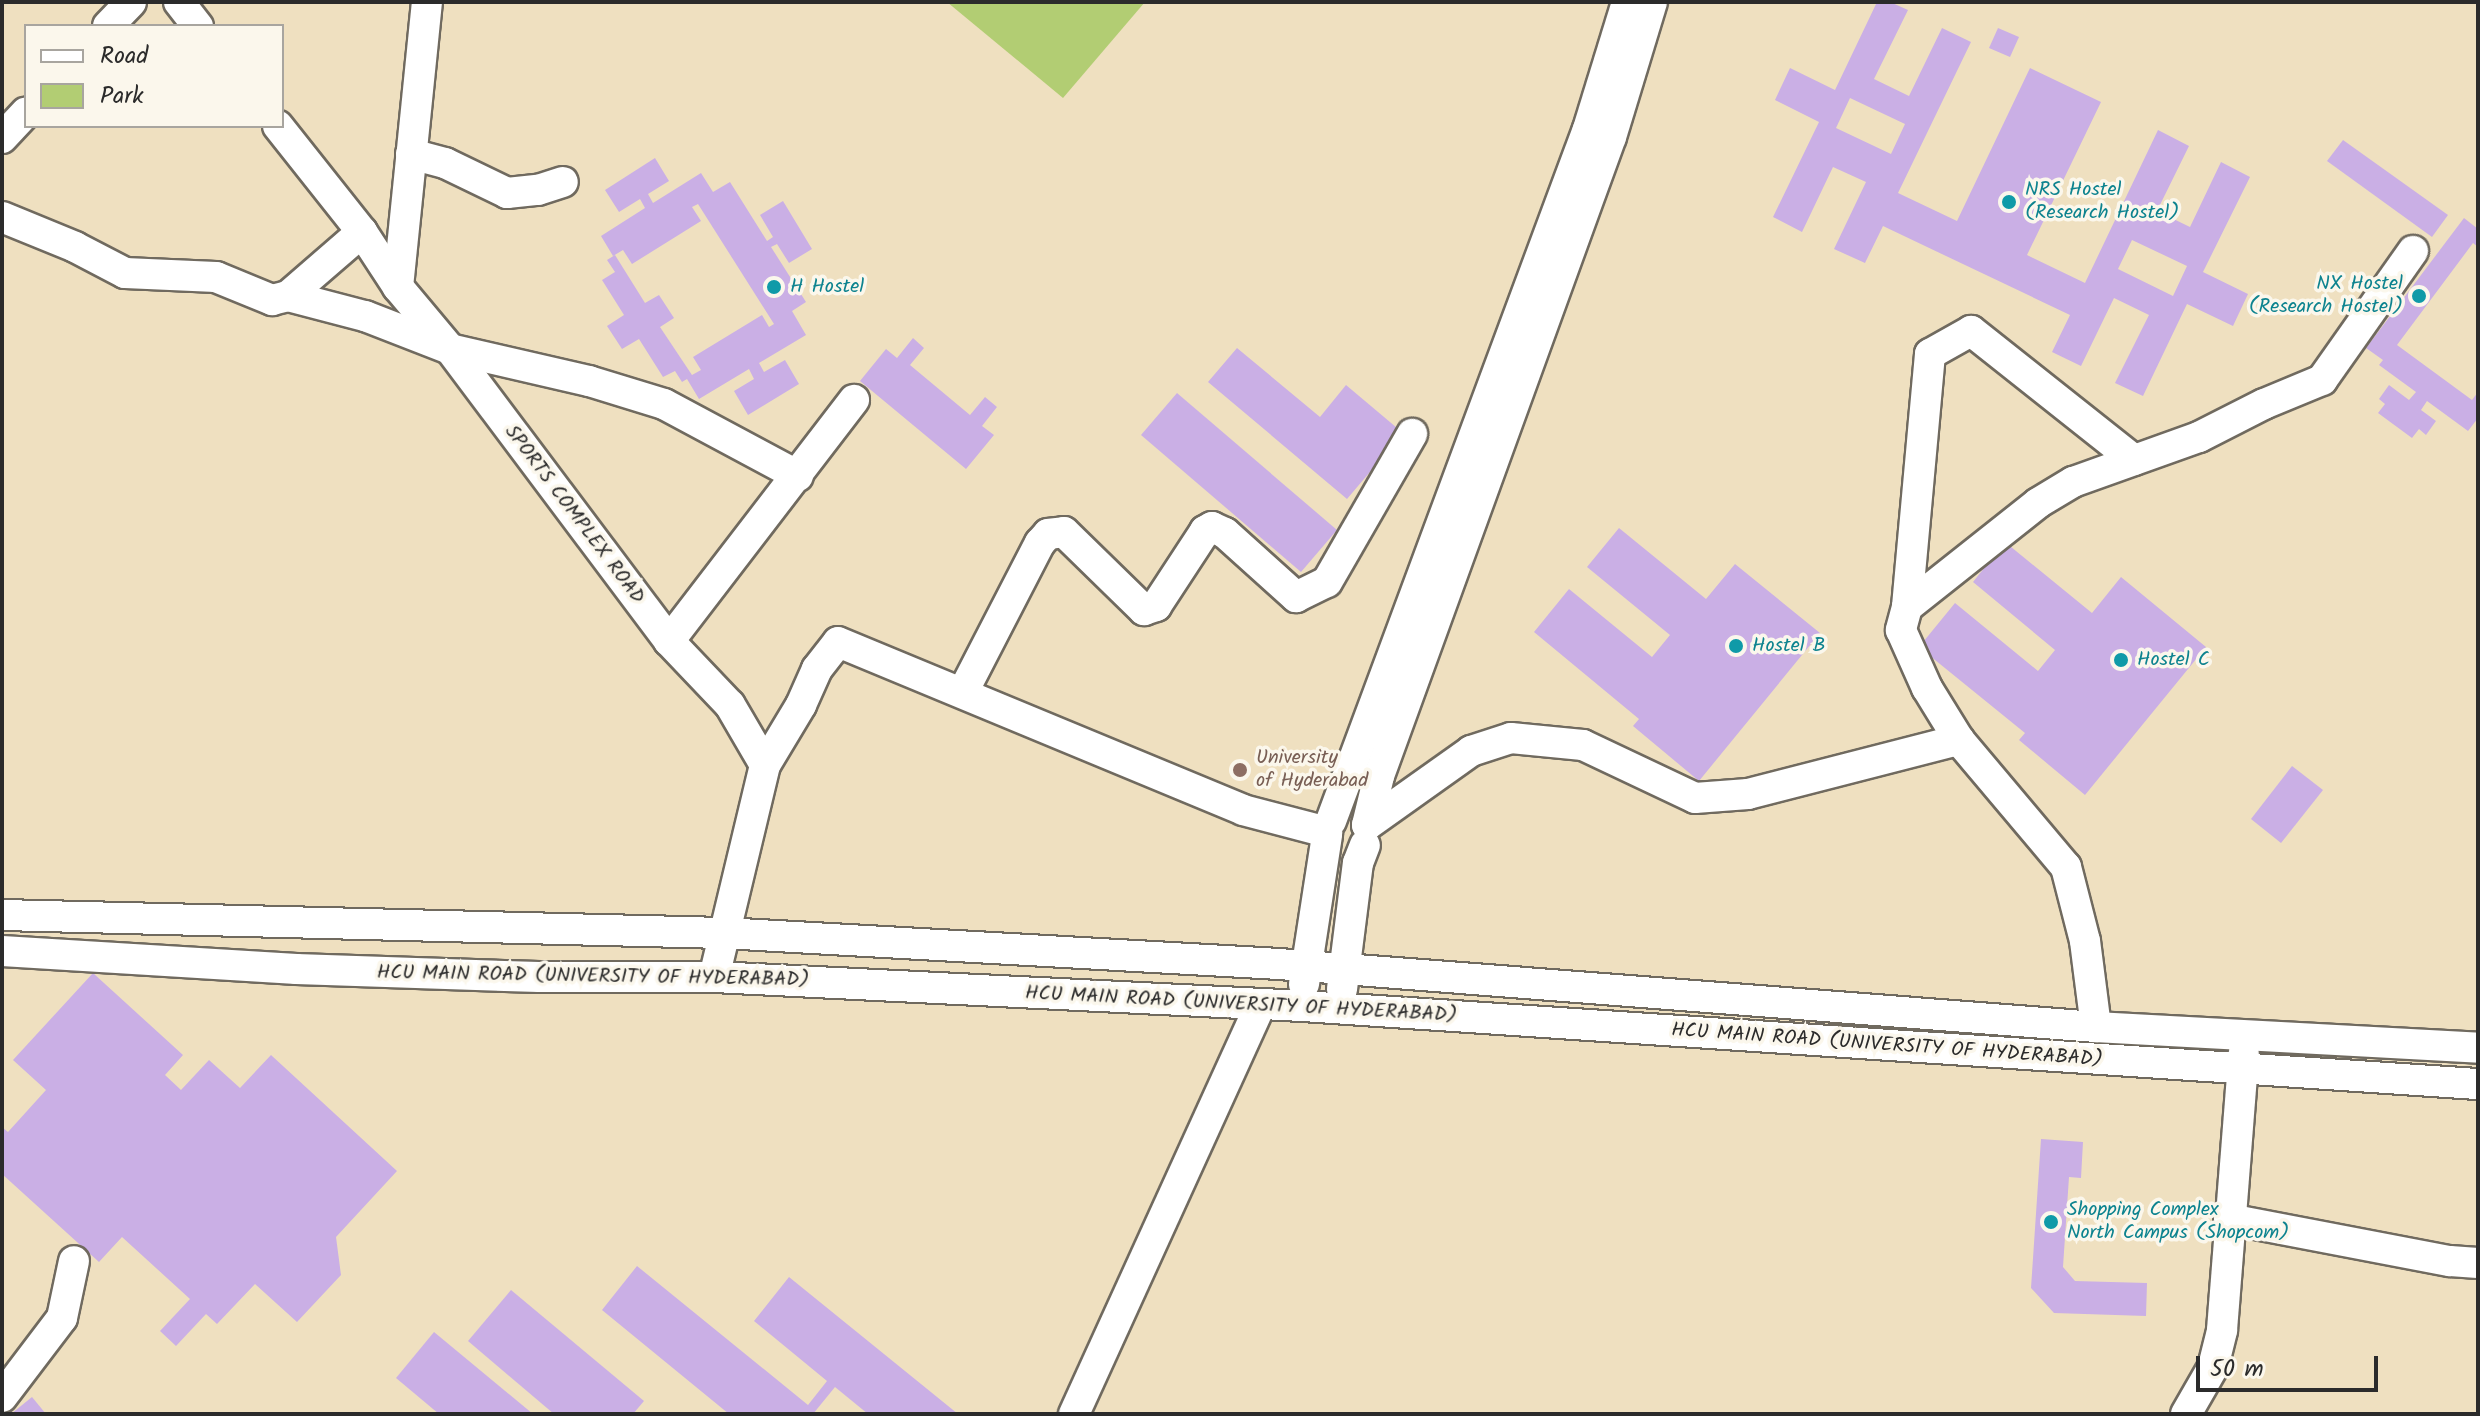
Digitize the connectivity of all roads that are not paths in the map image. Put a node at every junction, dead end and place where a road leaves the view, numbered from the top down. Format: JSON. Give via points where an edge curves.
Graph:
{"nodes":[{"id":1,"x":131,"y":2,"type":"edge"},
{"id":2,"x":179,"y":2,"type":"edge"},
{"id":3,"x":427,"y":2,"type":"edge"},
{"id":4,"x":1627,"y":2,"type":"edge"},
{"id":5,"x":1652,"y":2,"type":"edge"},
{"id":6,"x":110,"y":24,"type":"edge"},
{"id":7,"x":196,"y":24,"type":"edge"},
{"id":8,"x":24,"y":114,"type":"edge"},
{"id":9,"x":280,"y":128,"type":"edge"},
{"id":10,"x":1599,"y":133,"type":"junction"},
{"id":11,"x":2,"y":138,"type":"edge"},
{"id":12,"x":411,"y":154,"type":"junction"},
{"id":13,"x":563,"y":182,"type":"dead end"},
{"id":14,"x":2,"y":217,"type":"edge"},
{"id":15,"x":362,"y":232,"type":"junction"},
{"id":16,"x":2413,"y":251,"type":"dead end"},
{"id":17,"x":398,"y":287,"type":"junction"},
{"id":18,"x":288,"y":296,"type":"junction"},
{"id":19,"x":450,"y":349,"type":"junction"},
{"id":20,"x":854,"y":400,"type":"dead end"},
{"id":21,"x":1412,"y":434,"type":"dead end"},
{"id":22,"x":2134,"y":460,"type":"junction"},
{"id":23,"x":798,"y":476,"type":"junction"},
{"id":24,"x":1907,"y":607,"type":"junction"},
{"id":25,"x":669,"y":641,"type":"junction"},
{"id":26,"x":963,"y":692,"type":"junction"},
{"id":27,"x":1959,"y":740,"type":"junction"},
{"id":28,"x":765,"y":765,"type":"junction"},
{"id":29,"x":1328,"y":829,"type":"junction"},
{"id":30,"x":1366,"y":835,"type":"junction"},
{"id":31,"x":2,"y":915,"type":"edge"},
{"id":32,"x":723,"y":933,"type":"junction"},
{"id":33,"x":2,"y":951,"type":"edge"},
{"id":34,"x":1305,"y":967,"type":"junction"},
{"id":35,"x":1342,"y":970,"type":"junction"},
{"id":36,"x":714,"y":977,"type":"junction"},
{"id":37,"x":1260,"y":1005,"type":"junction"},
{"id":38,"x":1303,"y":1006,"type":"junction"},
{"id":39,"x":1341,"y":1008,"type":"junction"},
{"id":40,"x":2096,"y":1027,"type":"junction"},
{"id":41,"x":2245,"y":1035,"type":"junction"},
{"id":42,"x":2478,"y":1048,"type":"edge"},
{"id":43,"x":2244,"y":1070,"type":"junction"},
{"id":44,"x":2478,"y":1084,"type":"edge"},
{"id":45,"x":2229,"y":1219,"type":"junction"},
{"id":46,"x":74,"y":1261,"type":"dead end"},
{"id":47,"x":2478,"y":1263,"type":"edge"},
{"id":48,"x":2,"y":1397,"type":"edge"},
{"id":49,"x":1074,"y":1414,"type":"edge"},
{"id":50,"x":2186,"y":1414,"type":"edge"}],
"edges":[{"from":1,"to":6,"type":"street"},
{"from":2,"to":7,"type":"street"},
{"from":3,"to":12,"type":"street"},
{"from":4,"to":10,"type":"street"},
{"from":5,"to":10,"type":"street"},
{"from":8,"to":11,"type":"street"},
{"from":9,"to":15,"type":"street","name":"SPORTS COMPLEX ROAD"},
{"from":10,"to":29,"type":"street"},
{"from":10,"to":30,"type":"street","via":[[1384,761]]},
{"from":12,"to":13,"type":"street","via":[[445,163],[507,193]]},
{"from":12,"to":17,"type":"street"},
{"from":14,"to":18,"type":"street","via":[[125,273],[216,277],[272,300]]},
{"from":15,"to":17,"type":"street","name":"SPORTS COMPLEX ROAD"},
{"from":15,"to":18,"type":"street"},
{"from":16,"to":22,"type":"street","via":[[2322,380],[2199,437]]},
{"from":17,"to":19,"type":"street","name":"SPORTS COMPLEX ROAD"},
{"from":18,"to":19,"type":"street","via":[[365,316]]},
{"from":19,"to":23,"type":"street","via":[[664,404]]},
{"from":19,"to":25,"type":"street","name":"SPORTS COMPLEX ROAD"},
{"from":20,"to":23,"type":"street"},
{"from":21,"to":26,"type":"street","via":[[1327,582],[1309,594],[1296,597],[1212,527],[1156,606],[1144,610],[1064,532],[1048,534]]},
{"from":22,"to":24,"type":"street","via":[[2073,482],[2038,503]]},
{"from":22,"to":24,"type":"street","via":[[1971,331],[1930,354]]},
{"from":23,"to":25,"type":"street"},
{"from":24,"to":27,"type":"street","via":[[1901,630],[1927,688]]},
{"from":25,"to":28,"type":"street","name":"SPORTS COMPLEX ROAD","via":[[730,705]]},
{"from":26,"to":28,"type":"street","via":[[838,642],[817,669]]},
{"from":26,"to":29,"type":"street","via":[[1243,810]]},
{"from":27,"to":30,"type":"street","via":[[1748,794],[1695,798],[1583,745],[1511,738],[1471,751]]},
{"from":27,"to":40,"type":"street","via":[[2066,867],[2085,941]]},
{"from":28,"to":32,"type":"street"},
{"from":29,"to":30,"type":"street","via":[[1350,813]]},
{"from":29,"to":34,"type":"street"},
{"from":30,"to":35,"type":"street"},
{"from":31,"to":32,"type":"street","name":"HCU MAIN ROAD (UNIVERSITY OF HYDERABAD)"},
{"from":32,"to":34,"type":"street","name":"HCU MAIN ROAD (UNIVERSITY OF HYDERABAD)"},
{"from":32,"to":36,"type":"street"},
{"from":33,"to":36,"type":"street","name":"HCU MAIN ROAD (UNIVERSITY OF HYDERABAD)","via":[[296,969]]},
{"from":34,"to":35,"type":"street","name":"HCU MAIN ROAD (UNIVERSITY OF HYDERABAD)"},
{"from":34,"to":38,"type":"street"},
{"from":35,"to":39,"type":"street"},
{"from":35,"to":40,"type":"street","name":"HCU MAIN ROAD (UNIVERSITY OF HYDERABAD)"},
{"from":36,"to":37,"type":"street","name":"HCU MAIN ROAD (UNIVERSITY OF HYDERABAD)"},
{"from":37,"to":38,"type":"street","name":"HCU MAIN ROAD (UNIVERSITY OF HYDERABAD)"},
{"from":37,"to":49,"type":"street"},
{"from":38,"to":39,"type":"street","name":"HCU MAIN ROAD (UNIVERSITY OF HYDERABAD)"},
{"from":39,"to":43,"type":"street","name":"HCU MAIN ROAD (UNIVERSITY OF HYDERABAD)"},
{"from":40,"to":41,"type":"street","name":"HCU MAIN ROAD (UNIVERSITY OF HYDERABAD)"},
{"from":41,"to":42,"type":"street","name":"HCU MAIN ROAD (UNIVERSITY OF HYDERABAD)"},
{"from":41,"to":43,"type":"street"},
{"from":43,"to":44,"type":"street","name":"HCU MAIN ROAD (UNIVERSITY OF HYDERABAD)"},
{"from":43,"to":45,"type":"street"},
{"from":45,"to":47,"type":"street"},
{"from":45,"to":50,"type":"street","via":[[2222,1330],[2213,1367]]},
{"from":46,"to":48,"type":"street","via":[[62,1318]]}]}
